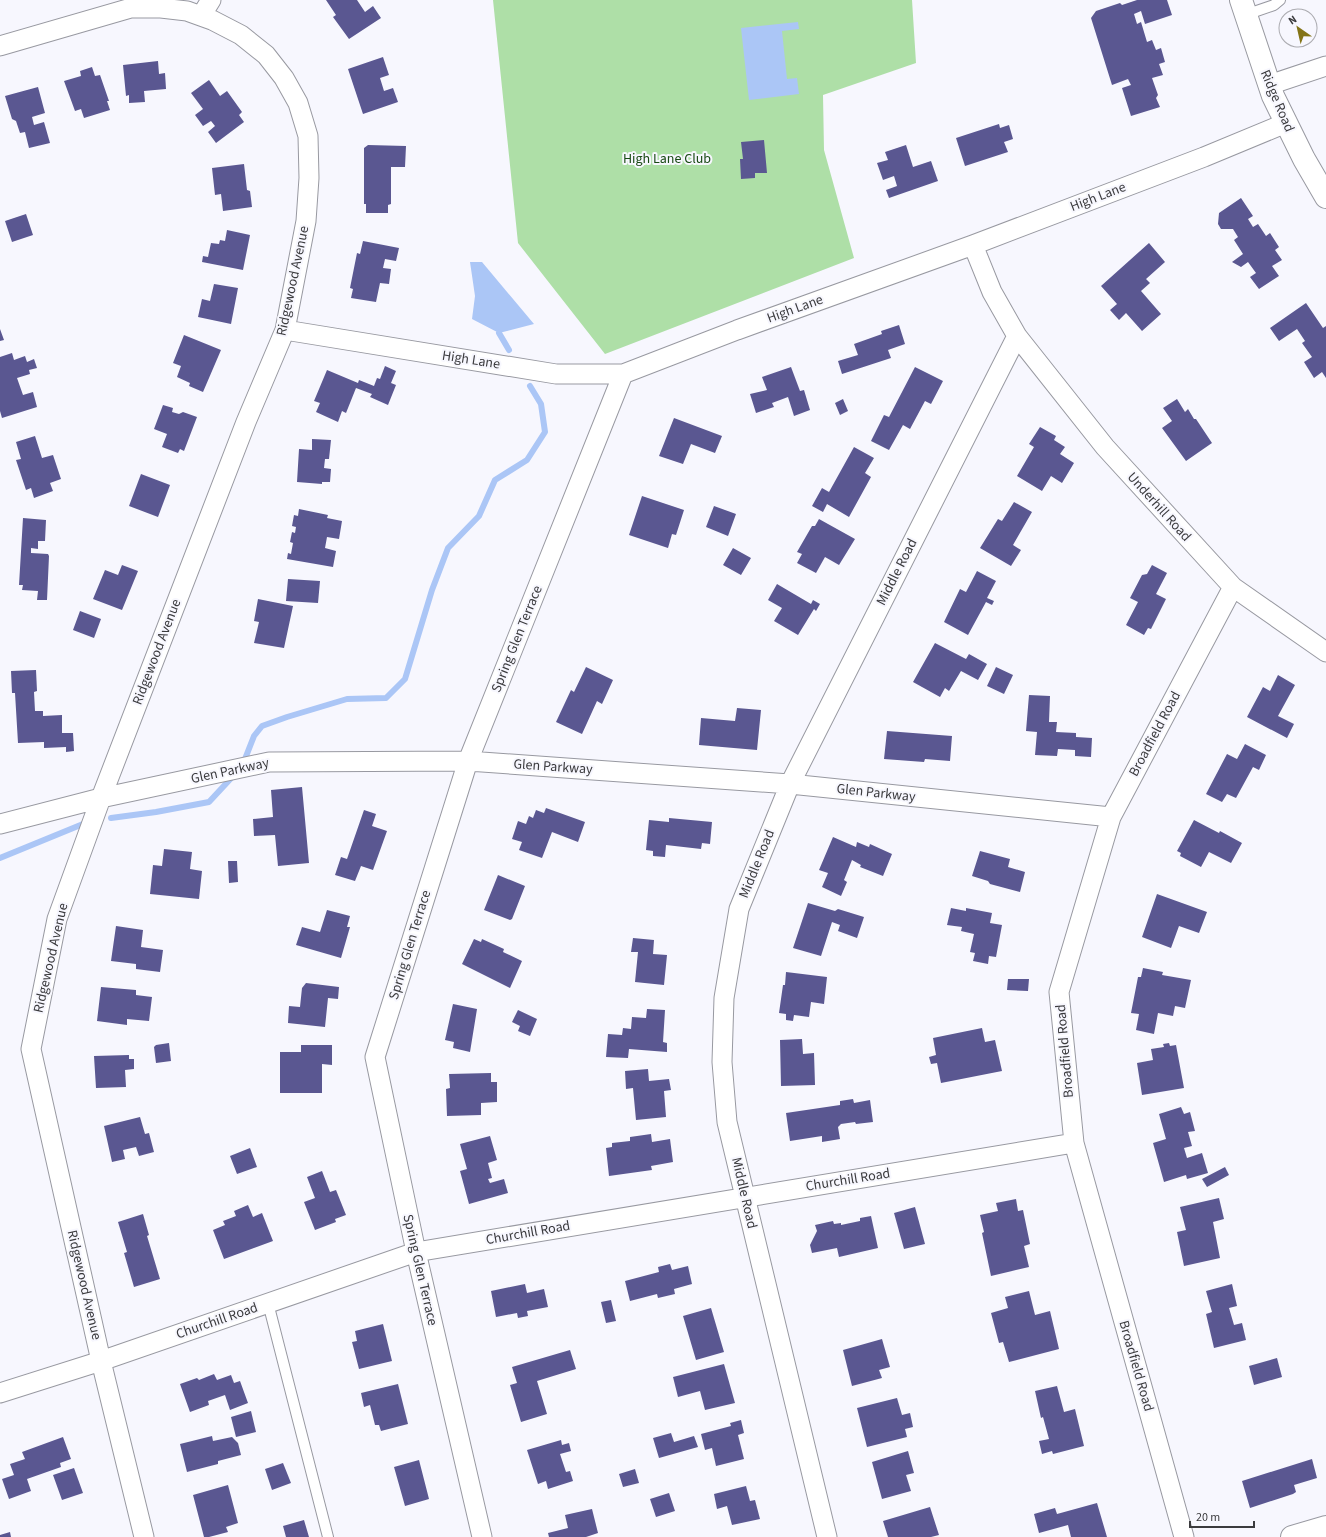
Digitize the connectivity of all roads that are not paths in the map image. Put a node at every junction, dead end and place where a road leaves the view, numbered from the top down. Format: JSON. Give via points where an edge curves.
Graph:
{"nodes":[{"id":1,"x":1280,"y":0,"type":"edge"},
{"id":2,"x":206,"y":8,"type":"edge"},
{"id":3,"x":1243,"y":8,"type":"edge"},
{"id":4,"x":0,"y":46,"type":"edge"},
{"id":5,"x":1326,"y":66,"type":"edge"},
{"id":6,"x":1269,"y":85,"type":"junction"},
{"id":7,"x":1286,"y":123,"type":"junction"},
{"id":8,"x":1326,"y":196,"type":"edge"},
{"id":9,"x":974,"y":245,"type":"junction"},
{"id":10,"x":285,"y":330,"type":"junction"},
{"id":11,"x":1016,"y":336,"type":"junction"},
{"id":12,"x":623,"y":374,"type":"junction"},
{"id":13,"x":1233,"y":587,"type":"junction"},
{"id":14,"x":1326,"y":652,"type":"edge"},
{"id":15,"x":468,"y":761,"type":"junction"},
{"id":16,"x":790,"y":784,"type":"junction"},
{"id":17,"x":101,"y":798,"type":"junction"},
{"id":18,"x":1111,"y":817,"type":"junction"},
{"id":19,"x":0,"y":824,"type":"edge"},
{"id":20,"x":1074,"y":1143,"type":"junction"},
{"id":21,"x":744,"y":1197,"type":"junction"},
{"id":22,"x":416,"y":1252,"type":"junction"},
{"id":23,"x":268,"y":1303,"type":"junction"},
{"id":24,"x":101,"y":1360,"type":"junction"},
{"id":25,"x":0,"y":1393,"type":"edge"},
{"id":26,"x":1326,"y":1527,"type":"edge"},
{"id":27,"x":144,"y":1537,"type":"edge"},
{"id":28,"x":328,"y":1537,"type":"edge"},
{"id":29,"x":482,"y":1537,"type":"edge"},
{"id":30,"x":827,"y":1537,"type":"edge"},
{"id":31,"x":1184,"y":1537,"type":"edge"},
{"id":32,"x":1292,"y":1537,"type":"edge"}],
"edges":[{"from":1,"to":3,"type":"lane","via":[[1274,5]]},
{"from":2,"to":4,"type":"street","name":"Ridgewood Avenue","via":[[187,11],[130,8]]},
{"from":2,"to":10,"type":"street","name":"Ridgewood Avenue","via":[[266,55],[284,78],[298,104],[308,136],[306,221]]},
{"from":3,"to":6,"type":"main road","name":"Ridge Road"},
{"from":5,"to":6,"type":"street"},
{"from":6,"to":7,"type":"main road","name":"Ridge Road"},
{"from":7,"to":8,"type":"main road","name":"Ridge Road"},
{"from":7,"to":9,"type":"street","name":"High Lane"},
{"from":9,"to":11,"type":"street","via":[[992,292]]},
{"from":9,"to":12,"type":"street","name":"High Lane"},
{"from":10,"to":12,"type":"street","name":"High Lane","via":[[556,374]]},
{"from":10,"to":17,"type":"street","name":"Ridgewood Avenue","via":[[246,422]]},
{"from":11,"to":13,"type":"street","name":"Underhill Road","via":[[1106,447]]},
{"from":11,"to":16,"type":"street","name":"Middle Road"},
{"from":12,"to":15,"type":"street","name":"Spring Glen Terrace"},
{"from":13,"to":14,"type":"street","name":"Underhill Road"},
{"from":13,"to":18,"type":"street","name":"Broadfield Road"},
{"from":15,"to":16,"type":"street","name":"Glen Parkway"},
{"from":15,"to":17,"type":"street","name":"Glen Parkway","via":[[269,762]]},
{"from":15,"to":22,"type":"street","name":"Spring Glen Terrace","via":[[375,1057]]},
{"from":16,"to":18,"type":"street","name":"Glen Parkway"},
{"from":16,"to":21,"type":"street","name":"Middle Road","via":[[739,909],[724,998],[722,1062],[727,1122]]},
{"from":17,"to":19,"type":"street","name":"Glen Parkway"},
{"from":17,"to":24,"type":"street","name":"Ridgewood Avenue","via":[[58,919],[31,1048]]},
{"from":18,"to":20,"type":"street","name":"Broadfield Road","via":[[1059,992]]},
{"from":20,"to":21,"type":"street","name":"Churchill Road"},
{"from":20,"to":31,"type":"street","name":"Broadfield Road"},
{"from":21,"to":22,"type":"street","name":"Churchill Road"},
{"from":21,"to":30,"type":"street","name":"Middle Road"},
{"from":22,"to":23,"type":"street","name":"Churchill Road"},
{"from":22,"to":29,"type":"street","name":"Spring Glen Terrace"},
{"from":23,"to":24,"type":"street","name":"Churchill Road"},
{"from":23,"to":28,"type":"lane"},
{"from":24,"to":25,"type":"street","name":"Churchill Road"},
{"from":24,"to":27,"type":"street","name":"Ridgewood Avenue"},
{"from":26,"to":32,"type":"main road"}]}
